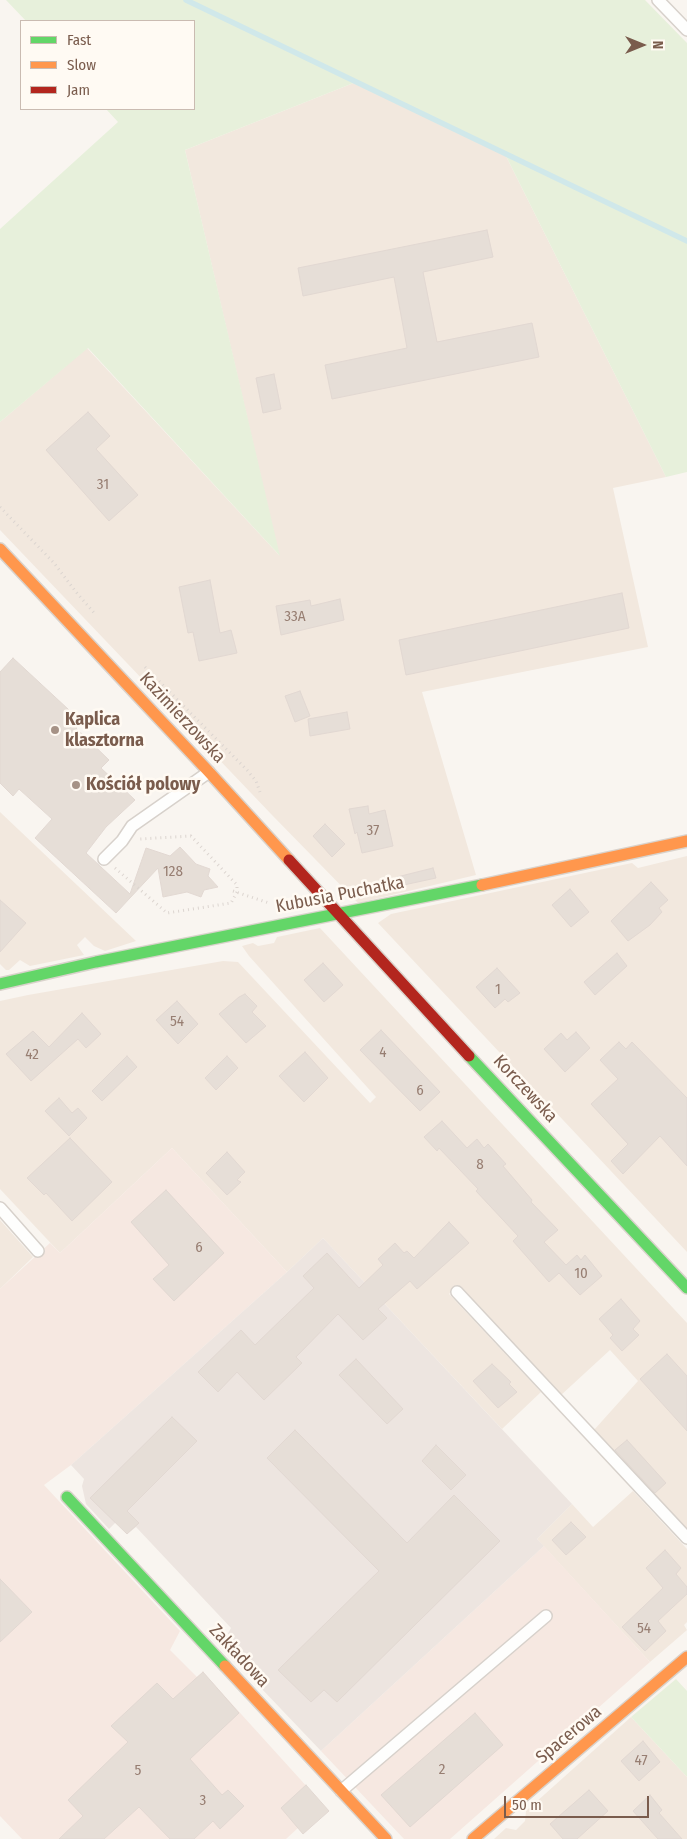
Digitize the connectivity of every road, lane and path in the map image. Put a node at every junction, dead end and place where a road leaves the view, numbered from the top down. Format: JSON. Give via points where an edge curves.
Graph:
{"nodes":[{"id":1,"x":662,"y":1,"type":"edge"},
{"id":2,"x":687,"y":30,"type":"edge"},
{"id":3,"x":0,"y":507,"type":"edge"},
{"id":4,"x":0,"y":549,"type":"edge"},
{"id":5,"x":99,"y":618,"type":"dead end"},
{"id":6,"x":141,"y":662,"type":"dead end"},
{"id":7,"x":209,"y":772,"type":"junction"},
{"id":8,"x":262,"y":797,"type":"dead end"},
{"id":9,"x":122,"y":841,"type":"junction"},
{"id":10,"x":687,"y":841,"type":"edge"},
{"id":11,"x":104,"y":859,"type":"joint"},
{"id":12,"x":235,"y":892,"type":"junction"},
{"id":13,"x":271,"y":903,"type":"dead end"},
{"id":14,"x":338,"y":913,"type":"junction"},
{"id":15,"x":0,"y":984,"type":"edge"},
{"id":16,"x":0,"y":1208,"type":"edge"},
{"id":17,"x":38,"y":1250,"type":"dead end"},
{"id":18,"x":687,"y":1288,"type":"edge"},
{"id":19,"x":456,"y":1292,"type":"dead end"},
{"id":20,"x":67,"y":1496,"type":"dead end"},
{"id":21,"x":687,"y":1538,"type":"edge"},
{"id":22,"x":546,"y":1616,"type":"dead end"},
{"id":23,"x":687,"y":1657,"type":"edge"},
{"id":24,"x":341,"y":1791,"type":"junction"},
{"id":25,"x":386,"y":1839,"type":"edge"},
{"id":26,"x":473,"y":1839,"type":"edge"}],
"edges":[{"from":1,"to":2,"type":"lane"},
{"from":3,"to":5,"type":"path","via":[[54,563]]},
{"from":4,"to":7,"type":"street","name":"Kazimierzowska"},
{"from":6,"to":8,"type":"path","via":[[256,781]]},
{"from":7,"to":9,"type":"lane","via":[[132,826]]},
{"from":7,"to":14,"type":"street","name":"Kazimierzowska"},
{"from":9,"to":11,"type":"lane"},
{"from":9,"to":12,"type":"path","via":[[191,836],[237,885]]},
{"from":10,"to":14,"type":"street","name":"Kubusia Puchatka"},
{"from":11,"to":12,"type":"path","via":[[167,913],[231,903]]},
{"from":12,"to":13,"type":"path"},
{"from":14,"to":15,"type":"street","name":"Kubusia Puchatka"},
{"from":14,"to":18,"type":"street","name":"Korczewska"},
{"from":16,"to":17,"type":"lane"},
{"from":19,"to":21,"type":"lane"},
{"from":20,"to":24,"type":"street","name":"Zakładowa"},
{"from":22,"to":24,"type":"lane"},
{"from":23,"to":26,"type":"street","name":"Spacerowa"},
{"from":24,"to":25,"type":"street","name":"Zakładowa"}]}
